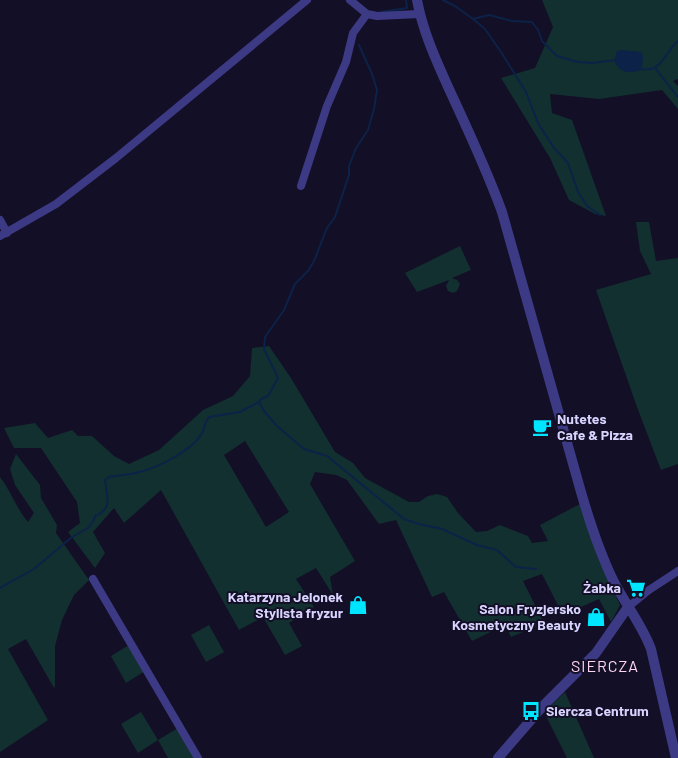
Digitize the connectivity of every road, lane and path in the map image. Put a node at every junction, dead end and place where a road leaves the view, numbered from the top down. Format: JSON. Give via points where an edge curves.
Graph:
{"nodes":[{"id":1,"x":307,"y":0,"type":"edge"},
{"id":2,"x":350,"y":0,"type":"edge"},
{"id":3,"x":417,"y":0,"type":"edge"},
{"id":4,"x":367,"y":14,"type":"junction"},
{"id":5,"x":419,"y":14,"type":"junction"},
{"id":6,"x":301,"y":186,"type":"dead end"},
{"id":7,"x":0,"y":220,"type":"edge"},
{"id":8,"x":3,"y":235,"type":"edge"},
{"id":9,"x":678,"y":571,"type":"edge"},
{"id":10,"x":93,"y":579,"type":"dead end"},
{"id":11,"x":628,"y":607,"type":"junction"},
{"id":12,"x":198,"y":758,"type":"edge"},
{"id":13,"x":498,"y":758,"type":"edge"},
{"id":14,"x":676,"y":758,"type":"edge"}],
"edges":[{"from":1,"to":8,"type":"street","via":[[116,158],[56,204]]},
{"from":2,"to":4,"type":"street"},
{"from":3,"to":5,"type":"street"},
{"from":4,"to":5,"type":"street"},
{"from":4,"to":6,"type":"street","via":[[353,33],[346,62],[327,106]]},
{"from":5,"to":11,"type":"street","via":[[432,51],[497,197],[587,510],[606,564]]},
{"from":7,"to":8,"type":"street"},
{"from":9,"to":11,"type":"street"},
{"from":10,"to":12,"type":"street"},
{"from":11,"to":13,"type":"street","via":[[596,653],[542,706]]},
{"from":11,"to":14,"type":"street","via":[[652,650]]}]}
